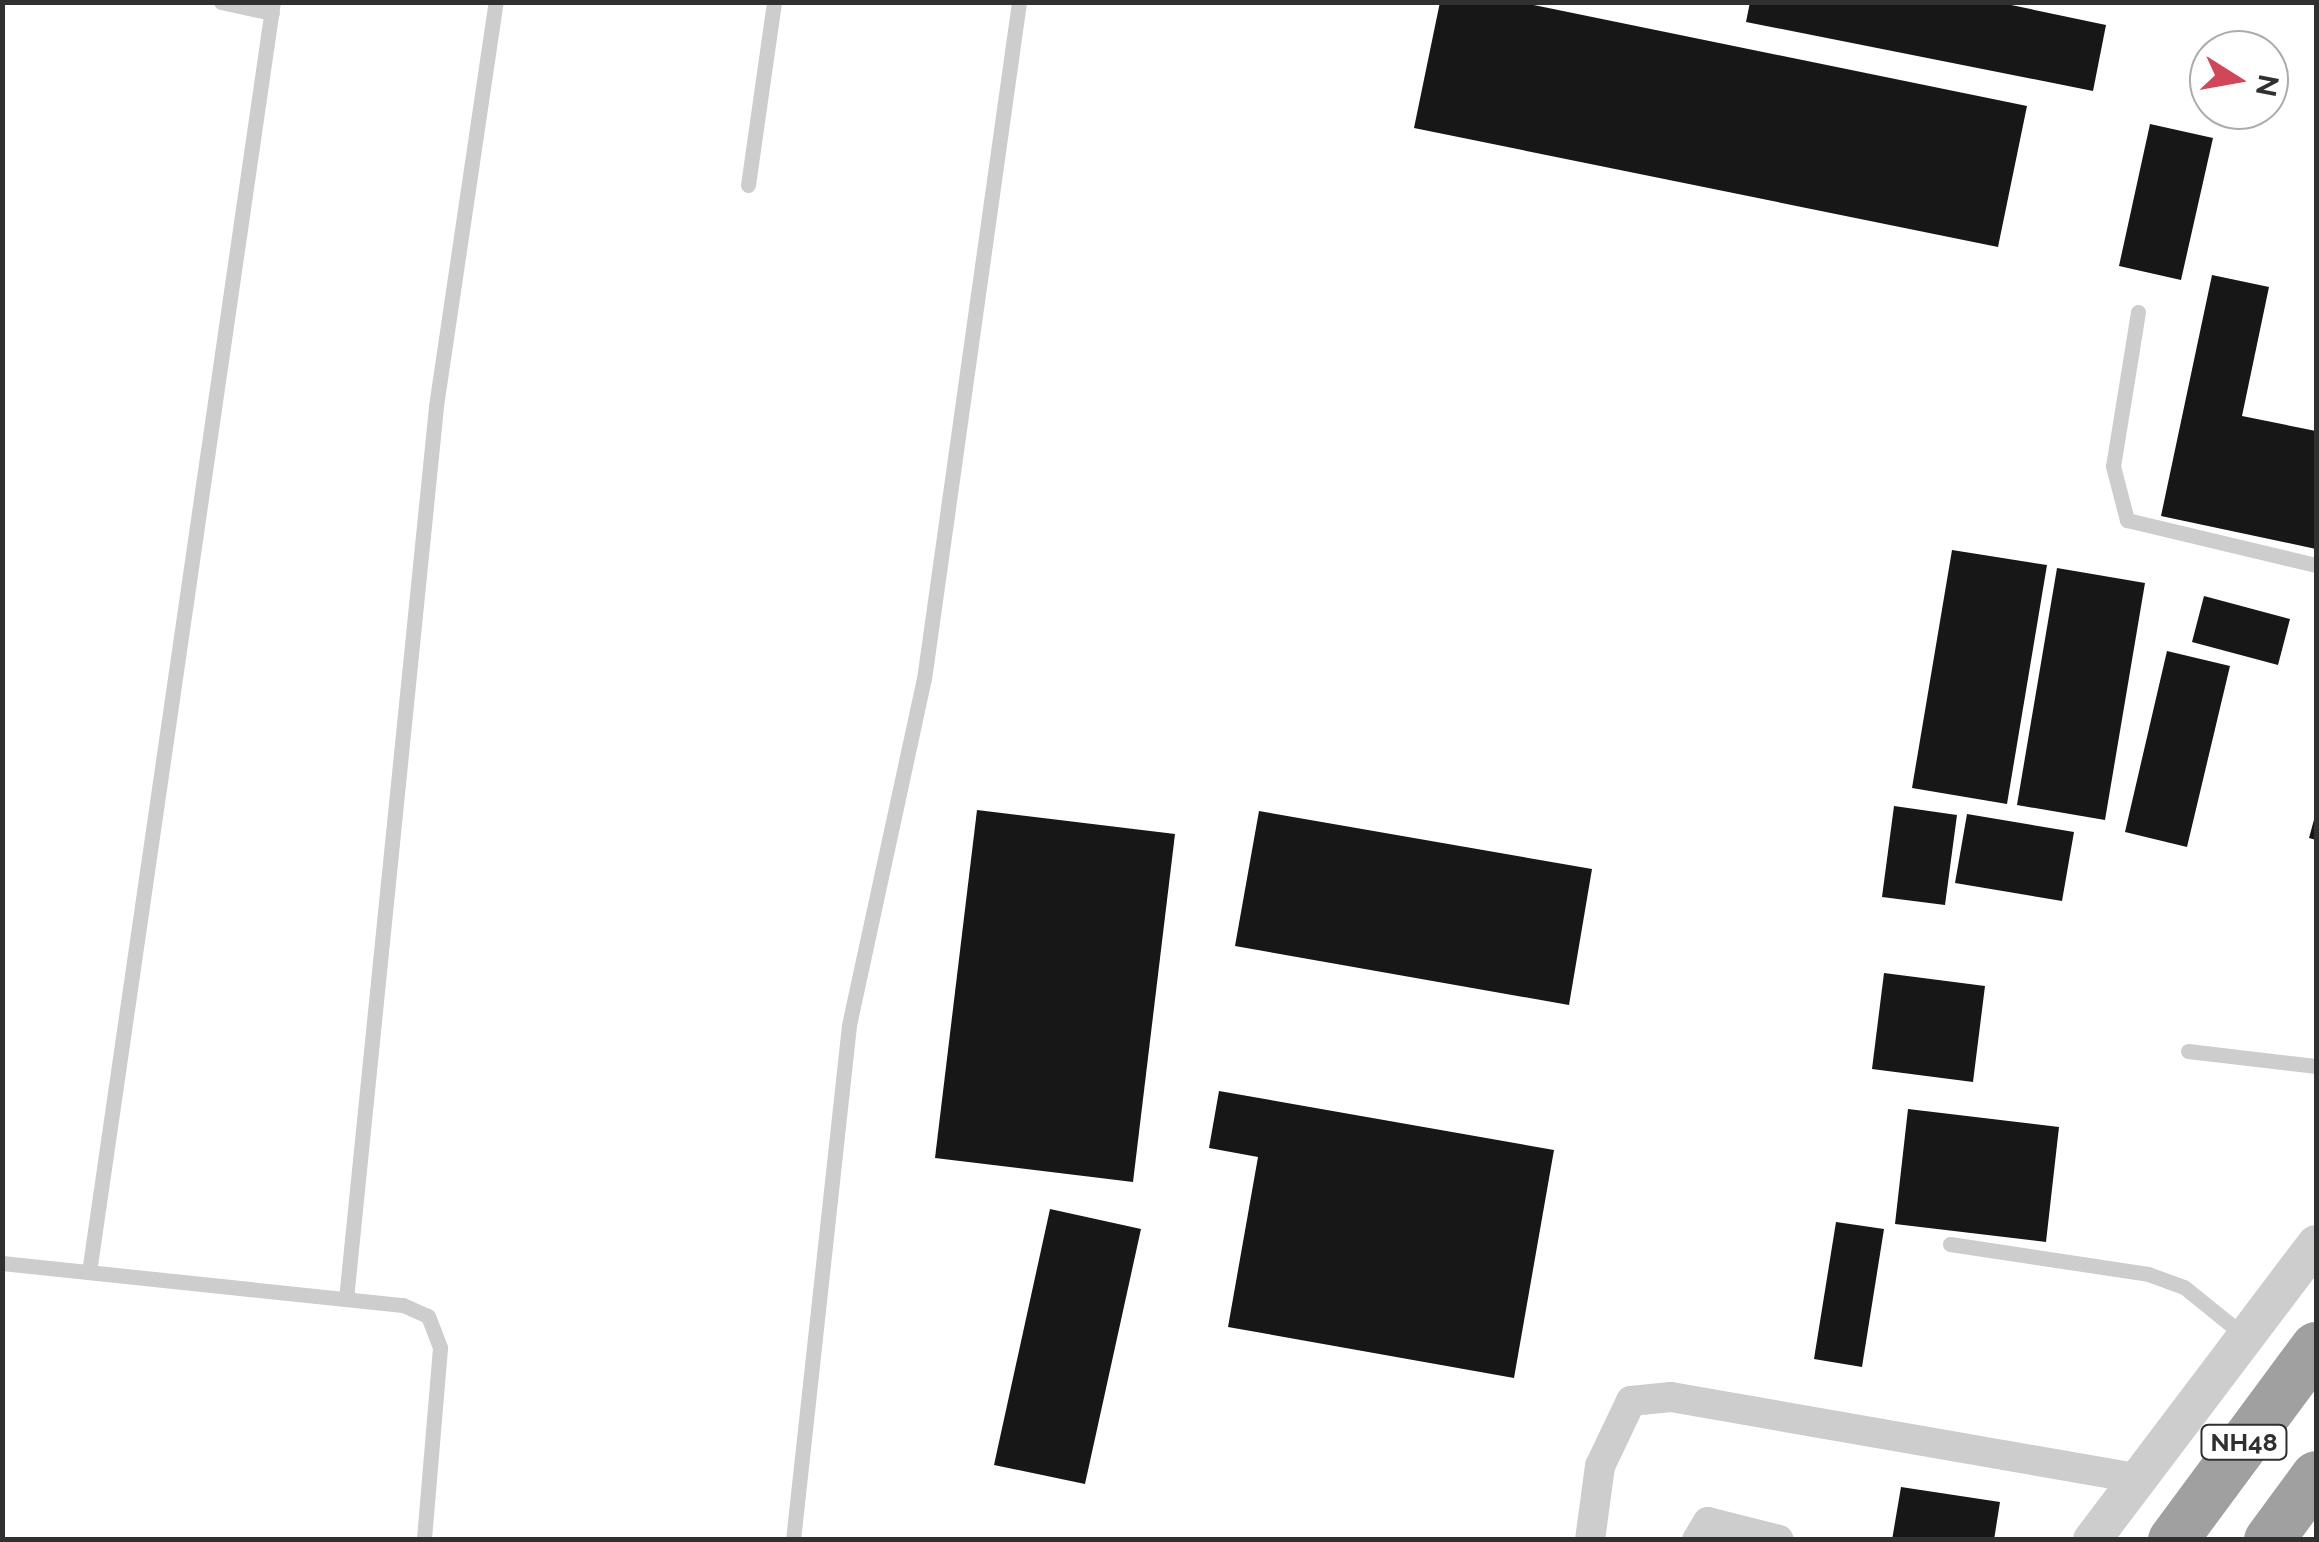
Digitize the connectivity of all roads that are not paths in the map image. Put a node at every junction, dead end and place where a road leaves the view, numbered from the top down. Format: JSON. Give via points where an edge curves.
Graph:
{"nodes":[{"id":1,"x":221,"y":2,"type":"edge"},
{"id":2,"x":496,"y":2,"type":"edge"},
{"id":3,"x":774,"y":2,"type":"edge"},
{"id":4,"x":1018,"y":2,"type":"edge"},
{"id":5,"x":272,"y":8,"type":"edge"},
{"id":6,"x":748,"y":184,"type":"dead end"},
{"id":7,"x":2138,"y":312,"type":"dead end"},
{"id":8,"x":2316,"y":565,"type":"edge"},
{"id":9,"x":2188,"y":1051,"type":"dead end"},
{"id":10,"x":2316,"y":1066,"type":"edge"},
{"id":11,"x":1950,"y":1244,"type":"dead end"},
{"id":12,"x":2316,"y":1244,"type":"edge"},
{"id":13,"x":2,"y":1263,"type":"edge"},
{"id":14,"x":89,"y":1272,"type":"junction"},
{"id":15,"x":346,"y":1299,"type":"junction"},
{"id":16,"x":2242,"y":1334,"type":"junction"},
{"id":17,"x":2316,"y":1347,"type":"edge"},
{"id":18,"x":2316,"y":1476,"type":"edge"},
{"id":19,"x":2134,"y":1478,"type":"junction"},
{"id":20,"x":424,"y":1540,"type":"edge"},
{"id":21,"x":793,"y":1540,"type":"edge"},
{"id":22,"x":1590,"y":1540,"type":"edge"},
{"id":23,"x":1697,"y":1540,"type":"edge"},
{"id":24,"x":1779,"y":1540,"type":"edge"},
{"id":25,"x":2092,"y":1540,"type":"edge"},
{"id":26,"x":2173,"y":1540,"type":"edge"},
{"id":27,"x":2269,"y":1540,"type":"edge"}],
"edges":[{"from":1,"to":5,"type":"lane"},
{"from":2,"to":15,"type":"lane","via":[[436,406]]},
{"from":3,"to":6,"type":"lane"},
{"from":4,"to":21,"type":"lane","via":[[924,678],[849,1024]]},
{"from":5,"to":14,"type":"lane"},
{"from":7,"to":8,"type":"lane","via":[[2113,466],[2127,520]]},
{"from":9,"to":10,"type":"lane"},
{"from":11,"to":16,"type":"lane","via":[[2148,1274],[2184,1287]]},
{"from":12,"to":16,"type":"street"},
{"from":13,"to":14,"type":"lane"},
{"from":14,"to":15,"type":"lane"},
{"from":15,"to":20,"type":"lane","via":[[403,1305],[438,1330]]},
{"from":16,"to":19,"type":"street"},
{"from":17,"to":26,"type":"highway","number":"NH48"},
{"from":18,"to":27,"type":"highway","number":"NH48"},
{"from":19,"to":22,"type":"street","via":[[1671,1398],[1631,1401],[1600,1466]]},
{"from":19,"to":25,"type":"street"},
{"from":23,"to":24,"type":"street","via":[[1708,1522]]}]}
